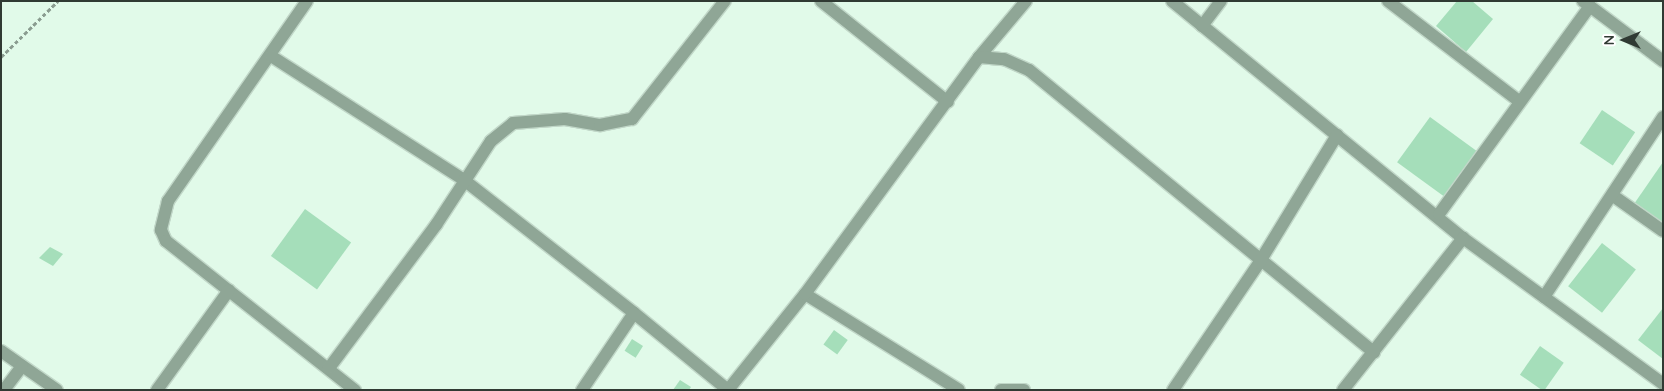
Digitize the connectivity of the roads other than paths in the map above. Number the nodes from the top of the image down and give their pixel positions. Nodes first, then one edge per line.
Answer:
1 (307, 1) edge
2 (724, 1) edge
3 (821, 1) edge
4 (1026, 1) edge
5 (1172, 1) edge
6 (1221, 1) edge
7 (1388, 1) edge
8 (1587, 4) edge
9 (1202, 26) junction
10 (271, 56) junction
11 (979, 58) junction
12 (1663, 61) edge
13 (948, 102) junction
14 (1520, 102) junction
15 (1663, 118) edge
16 (1337, 135) junction
17 (464, 180) junction
18 (1612, 195) junction
19 (1439, 214) junction
20 (1663, 230) edge
21 (1463, 238) junction
22 (1260, 263) junction
23 (228, 290) junction
24 (805, 294) junction
25 (1544, 297) junction
26 (634, 313) junction
27 (1, 351) edge
28 (1374, 352) junction
29 (22, 366) junction
30 (329, 368) junction
31 (1663, 384) edge
32 (4, 390) edge
33 (57, 390) edge
34 (157, 390) edge
35 (356, 390) edge
36 (582, 390) edge
37 (728, 390) edge
38 (959, 390) edge
39 (1001, 390) edge
40 (1024, 390) edge
41 (1173, 390) edge
42 (1343, 390) edge

1 - 10 street
2 - 17 street
3 - 13 street
4 - 11 street
5 - 9 street
6 - 9 street
7 - 14 street
8 - 12 street
8 - 14 street
9 - 16 street
10 - 17 street
10 - 23 street
11 - 13 street
11 - 22 street
13 - 24 street
14 - 19 street
15 - 18 street
16 - 19 street
16 - 22 street
17 - 26 street
17 - 30 street
18 - 20 street
18 - 25 street
19 - 21 street
21 - 25 street
21 - 28 street
22 - 28 street
22 - 41 street
23 - 30 street
23 - 34 street
24 - 37 street
24 - 38 street
25 - 31 street
26 - 36 street
26 - 37 street
27 - 29 street
28 - 42 street
29 - 32 street
29 - 33 street
30 - 35 street
39 - 40 street

